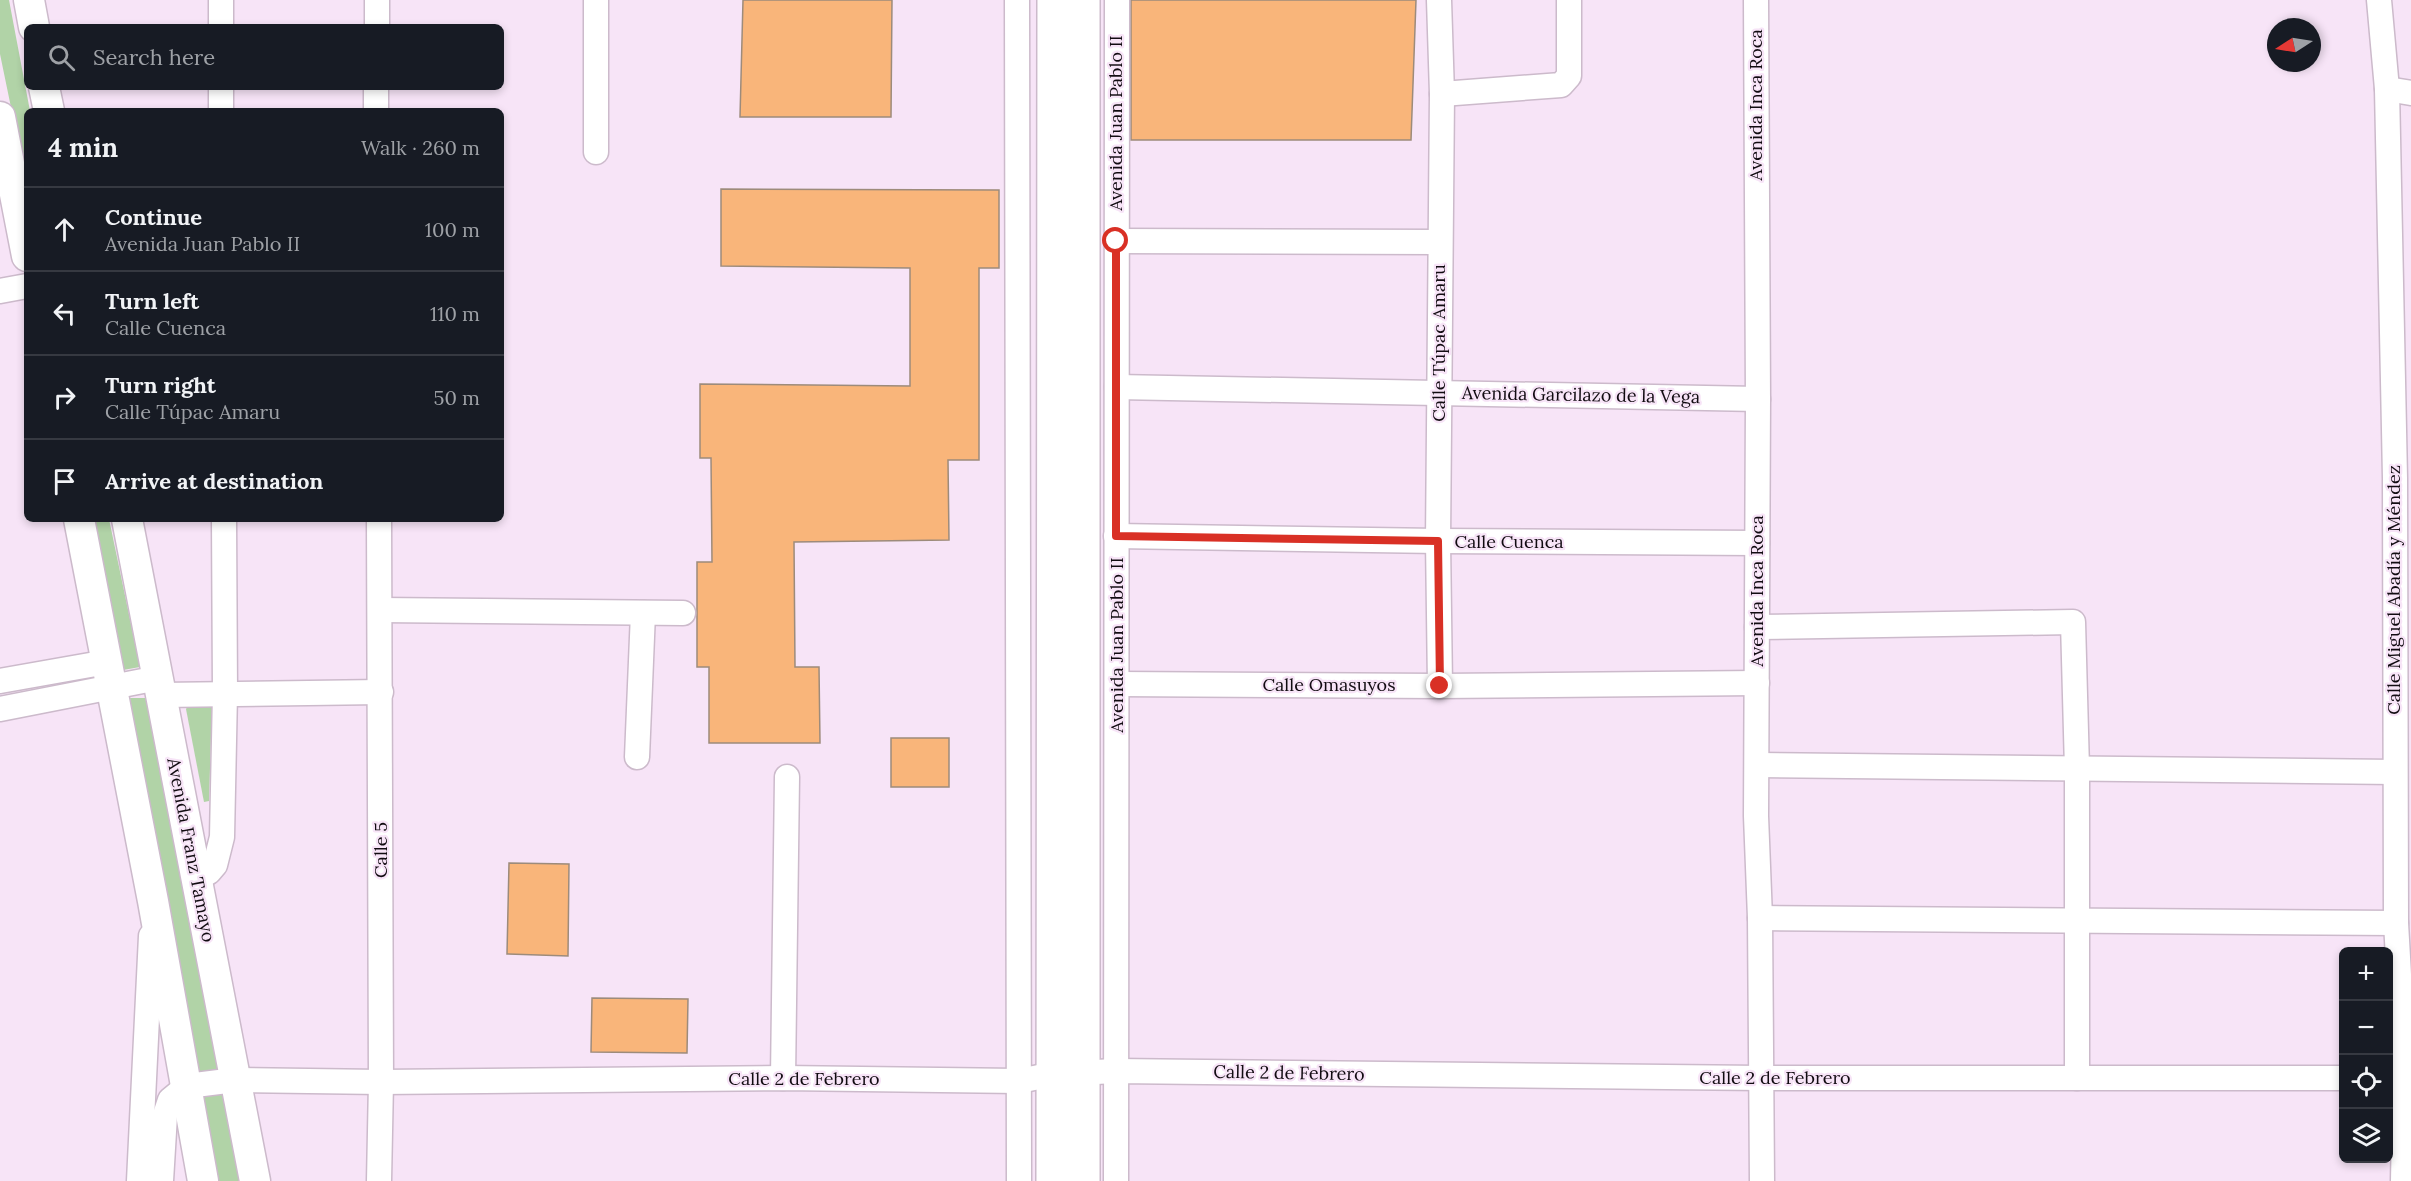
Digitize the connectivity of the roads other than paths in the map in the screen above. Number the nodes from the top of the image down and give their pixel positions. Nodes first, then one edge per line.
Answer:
1 (29, 0) edge
2 (221, 0) edge
3 (377, 0) edge
4 (596, 0) edge
5 (1017, 0) edge
6 (1054, 0) edge
7 (1083, 0) edge
8 (1116, 0) edge
9 (1439, 0) edge
10 (1569, 0) edge
11 (1756, 0) edge
12 (2379, 0) edge
13 (33, 24) edge
14 (221, 24) edge
15 (377, 24) edge
16 (2387, 89) junction
17 (45, 90) edge
18 (221, 90) edge
19 (376, 90) edge
20 (2411, 93) edge
21 (1442, 94) junction
22 (48, 108) edge
23 (221, 108) edge
24 (376, 108) edge
25 (0, 117) edge
26 (596, 152) dead end
27 (24, 241) edge
28 (1116, 241) junction
29 (1439, 242) junction
30 (24, 287) edge
31 (0, 291) edge
32 (1117, 387) junction
33 (1440, 392) junction
34 (1758, 399) junction
35 (2403, 474) edge
36 (80, 522) edge
37 (128, 522) edge
38 (224, 522) edge
39 (379, 522) edge
40 (1116, 536) junction
41 (1438, 541) junction
42 (1757, 543) junction
43 (380, 610) junction
44 (643, 613) junction
45 (683, 614) dead end
46 (1757, 627) junction
47 (109, 674) junction
48 (0, 681) edge
49 (1757, 683) junction
50 (1118, 684) junction
51 (160, 686) junction
52 (1440, 686) junction
53 (381, 692) junction
54 (225, 693) junction
55 (2403, 699) edge
56 (0, 709) edge
57 (637, 757) dead end
58 (1757, 765) junction
59 (2077, 769) junction
60 (2394, 772) junction
61 (787, 777) dead end
62 (197, 879) junction
63 (153, 901) junction
64 (1760, 918) junction
65 (2075, 922) junction
66 (2396, 923) junction
67 (1116, 1071) junction
68 (1069, 1073) junction
69 (783, 1078) junction
70 (1761, 1078) junction
71 (2077, 1078) junction
72 (2339, 1078) edge
73 (2404, 1079) edge
74 (235, 1080) junction
75 (381, 1082) junction
76 (1019, 1082) junction
77 (187, 1086) junction
78 (139, 1181) edge
79 (161, 1181) edge
80 (203, 1181) edge
81 (255, 1181) edge
82 (379, 1181) edge
83 (1019, 1181) edge
84 (1053, 1181) edge
85 (1083, 1181) edge
86 (1116, 1181) edge
87 (1762, 1181) edge
88 (2403, 1181) edge

1 - 13 main road
2 - 14 street
3 - 15 street
4 - 26 street
5 - 76 street
6 - 68 highway, Avenida Juan Pablo II
7 - 68 highway, Avenida Juan Pablo II
8 - 28 street, Avenida Juan Pablo II
9 - 21 street, Calle Túpac Amaru
10 - 21 street
11 - 34 street, Avenida Inca Roca
12 - 16 street, Calle Miguel Abadía y Méndez
16 - 20 street
16 - 35 street, Calle Miguel Abadía y Méndez
17 - 22 main road
18 - 23 street
19 - 24 street
21 - 29 street, Calle Túpac Amaru
25 - 27 main road
28 - 29 street
28 - 32 street, Avenida Juan Pablo II
29 - 33 street, Calle Túpac Amaru
30 - 31 street
32 - 33 street, Avenida Garcilazo de la Vega
32 - 40 street, Avenida Juan Pablo II
33 - 34 street, Avenida Garcilazo de la Vega
33 - 41 street, Calle Túpac Amaru
34 - 42 street, Avenida Inca Roca
35 - 55 street, Calle Miguel Abadía y Méndez
36 - 47 main road
37 - 51 main road, Avenida Franz Tamayo
38 - 54 street
39 - 43 street, Calle 5
40 - 41 street, Calle Cuenca
40 - 50 street, Avenida Juan Pablo II
41 - 42 street, Calle Cuenca
41 - 52 street, Calle Túpac Amaru
42 - 46 street, Avenida Inca Roca
43 - 44 street
43 - 53 street, Calle 5
44 - 45 street
44 - 57 street
46 - 49 street, Avenida Inca Roca
46 - 59 street
47 - 48 street
47 - 51 street
47 - 56 street
47 - 63 main road
49 - 52 street, Calle Omasuyos
49 - 58 street, Avenida Inca Roca
50 - 52 street, Calle Omasuyos
50 - 67 street, Avenida Juan Pablo II
51 - 54 street
51 - 62 main road, Avenida Franz Tamayo
53 - 54 street
53 - 75 street, Calle 5
54 - 62 street
55 - 60 street, Calle Miguel Abadía y Méndez
58 - 59 street
58 - 64 street, Avenida Inca Roca
59 - 60 street
59 - 65 street
60 - 66 street, Calle Miguel Abadía y Méndez
61 - 69 street
62 - 74 main road, Avenida Franz Tamayo
63 - 77 main road
63 - 78 street
64 - 65 street
64 - 70 street, Avenida Inca Roca
65 - 66 street
65 - 71 street
66 - 73 street, Calle Miguel Abadía y Méndez
67 - 68 street, Calle 2 de Febrero
67 - 70 street, Calle 2 de Febrero
67 - 86 street, Avenida Juan Pablo II
68 - 76 street, Calle 2 de Febrero
68 - 84 highway, Avenida Juan Pablo II
68 - 85 highway, Avenida Juan Pablo II
69 - 75 street, Calle 2 de Febrero
69 - 76 street, Calle 2 de Febrero
70 - 71 street, Calle 2 de Febrero
70 - 87 street, Avenida Inca Roca
71 - 72 street, Calle 2 de Febrero
73 - 88 street, Calle Miguel Abadía y Méndez
74 - 75 street, Calle 2 de Febrero
74 - 77 street, Calle 2 de Febrero
74 - 81 main road, Avenida Franz Tamayo
75 - 82 street, Calle 5
76 - 83 street
77 - 79 street
77 - 80 main road

